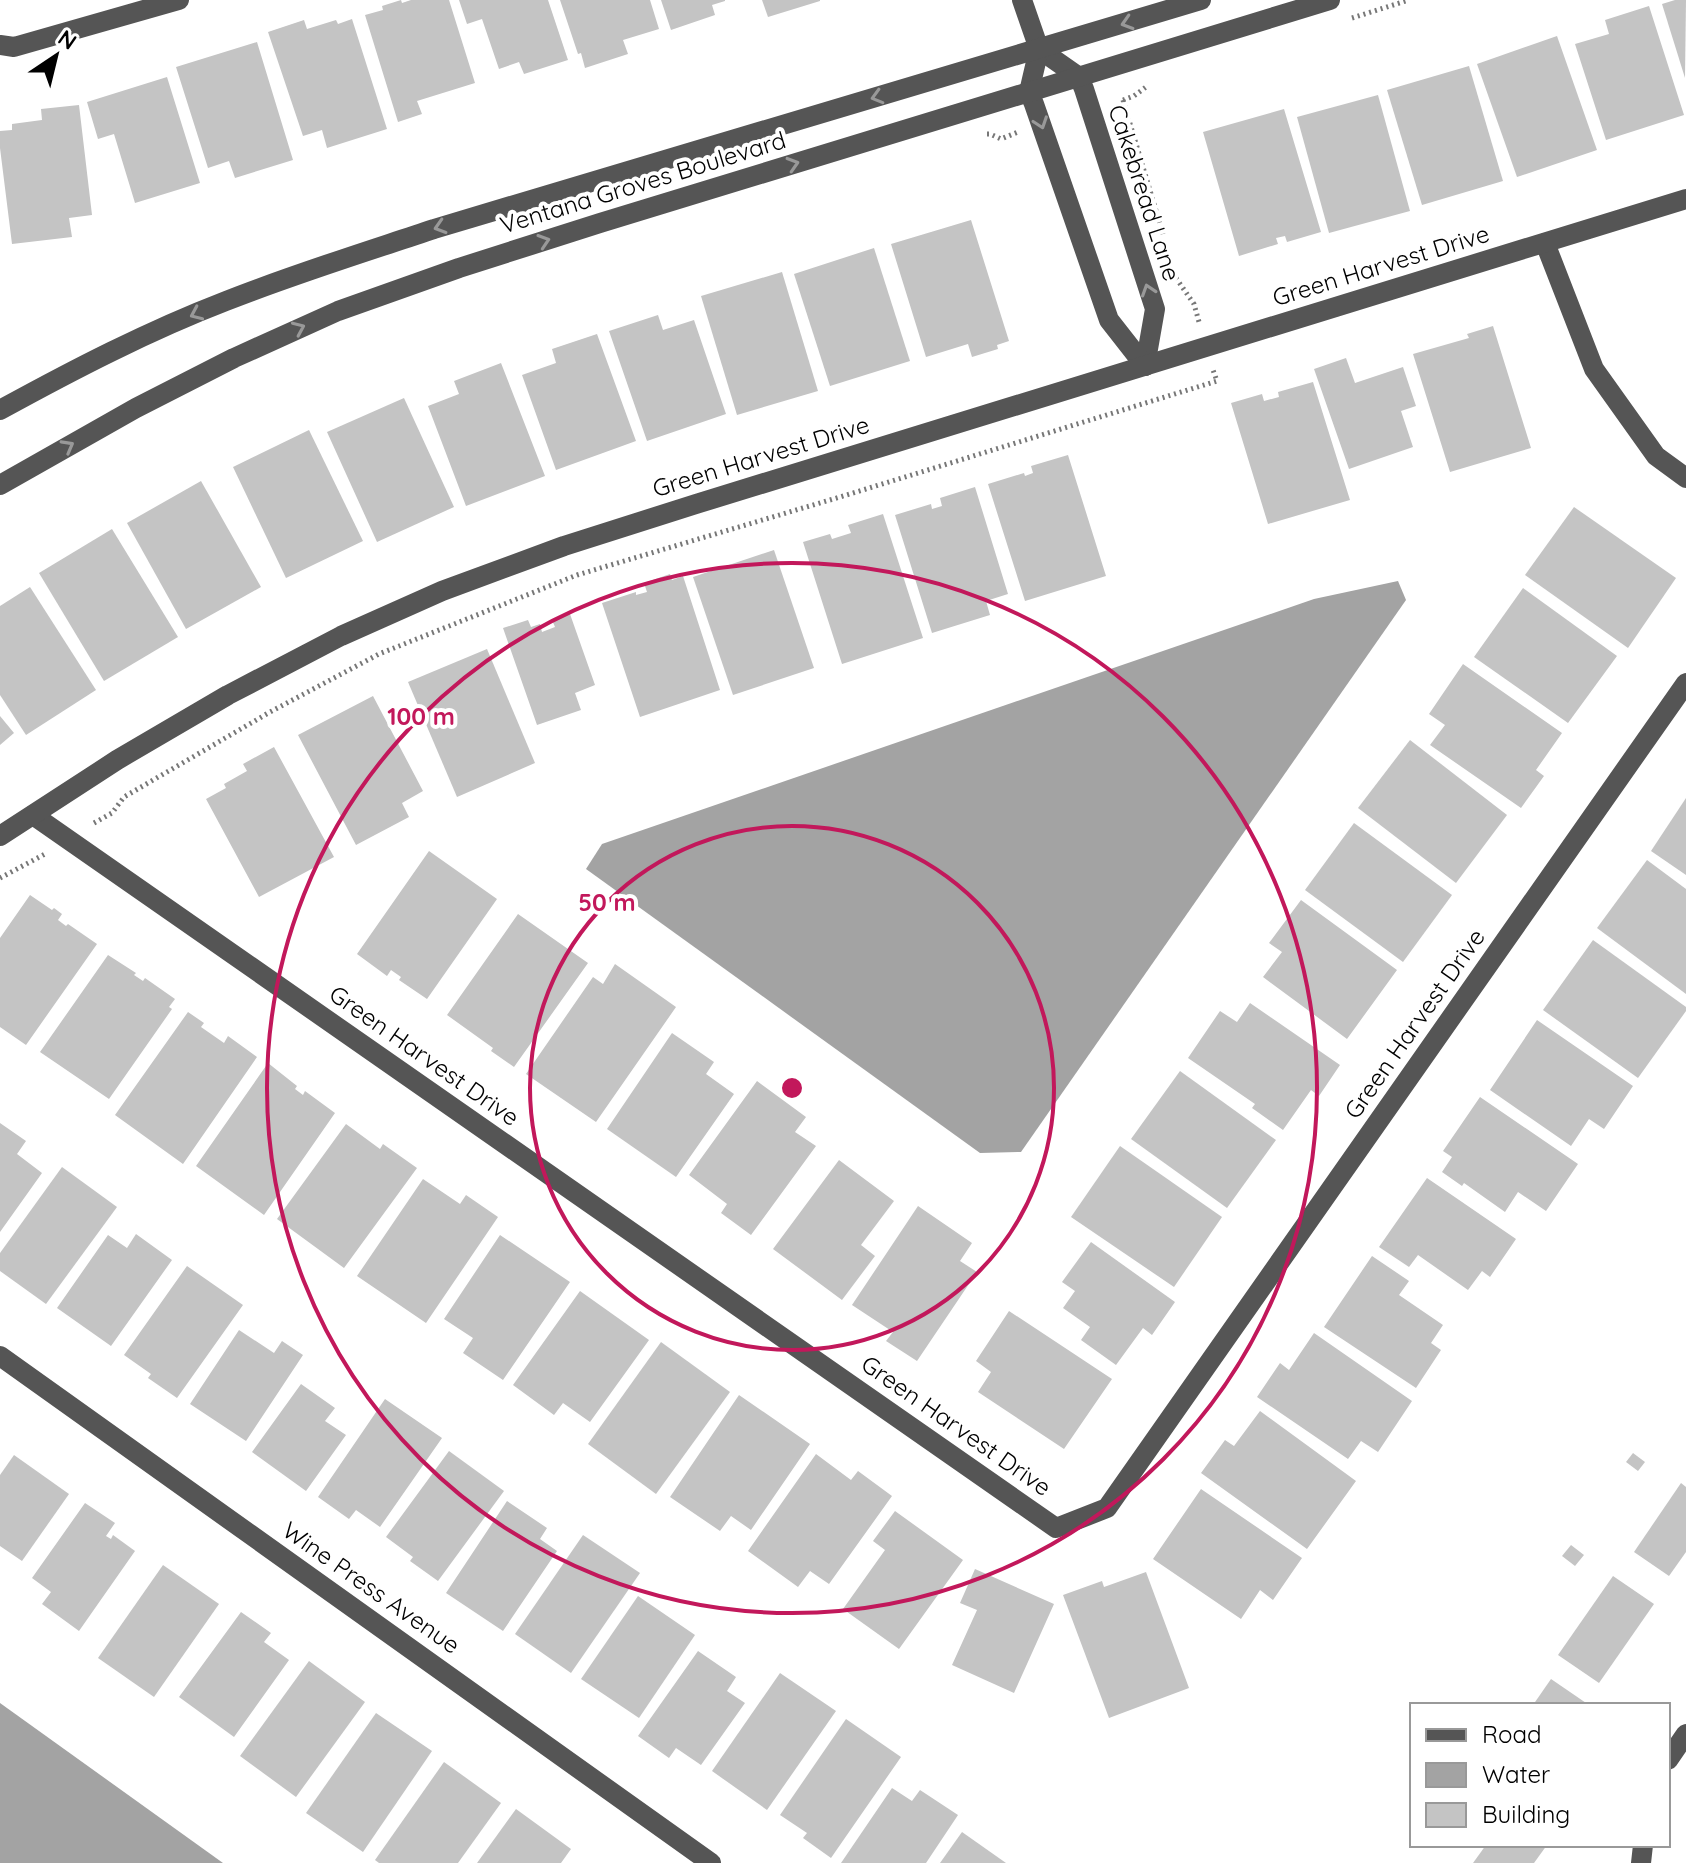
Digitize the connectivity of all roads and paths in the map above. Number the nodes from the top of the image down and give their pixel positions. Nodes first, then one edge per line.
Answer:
1 (179, 0) edge
2 (1022, 0) edge
3 (1201, 0) edge
4 (1330, 0) edge
5 (1409, 0) edge
6 (1349, 19) dead end
7 (0, 45) edge
8 (1039, 49) junction
9 (1079, 77) junction
10 (1154, 81) dead end
11 (1029, 92) junction
12 (1089, 109) junction
13 (1041, 124) junction
14 (982, 135) dead end
15 (1686, 199) edge
16 (1545, 243) junction
17 (1145, 366) junction
18 (0, 410) edge
19 (1686, 478) edge
20 (0, 485) edge
21 (1686, 683) edge
22 (33, 815) junction
23 (0, 836) edge
24 (0, 1356) edge
25 (1686, 1734) edge
26 (1670, 1757) edge
27 (711, 1863) edge

1 - 7 street
2 - 8 street
3 -> 8 street, Ventana Groves Boulevard
4 - 9 street, Ventana Groves Boulevard
5 - 6 path
8 - 9 street
8 - 11 street
8 -> 18 street, Ventana Groves Boulevard
9 - 11 street, Ventana Groves Boulevard
9 - 12 street, Cakebread Lane
10 - 12 path
11 -> 13 street
20 -> 11 street, Ventana Groves Boulevard
17 -> 12 street, Cakebread Lane
13 - 14 path
13 - 17 street
15 - 16 street, Green Harvest Drive
16 - 17 street, Green Harvest Drive
16 - 19 street
17 - 22 street, Green Harvest Drive
21 - 22 street, Green Harvest Drive
22 - 23 street, Green Harvest Drive
24 - 27 street, Wine Press Avenue
25 - 26 street

